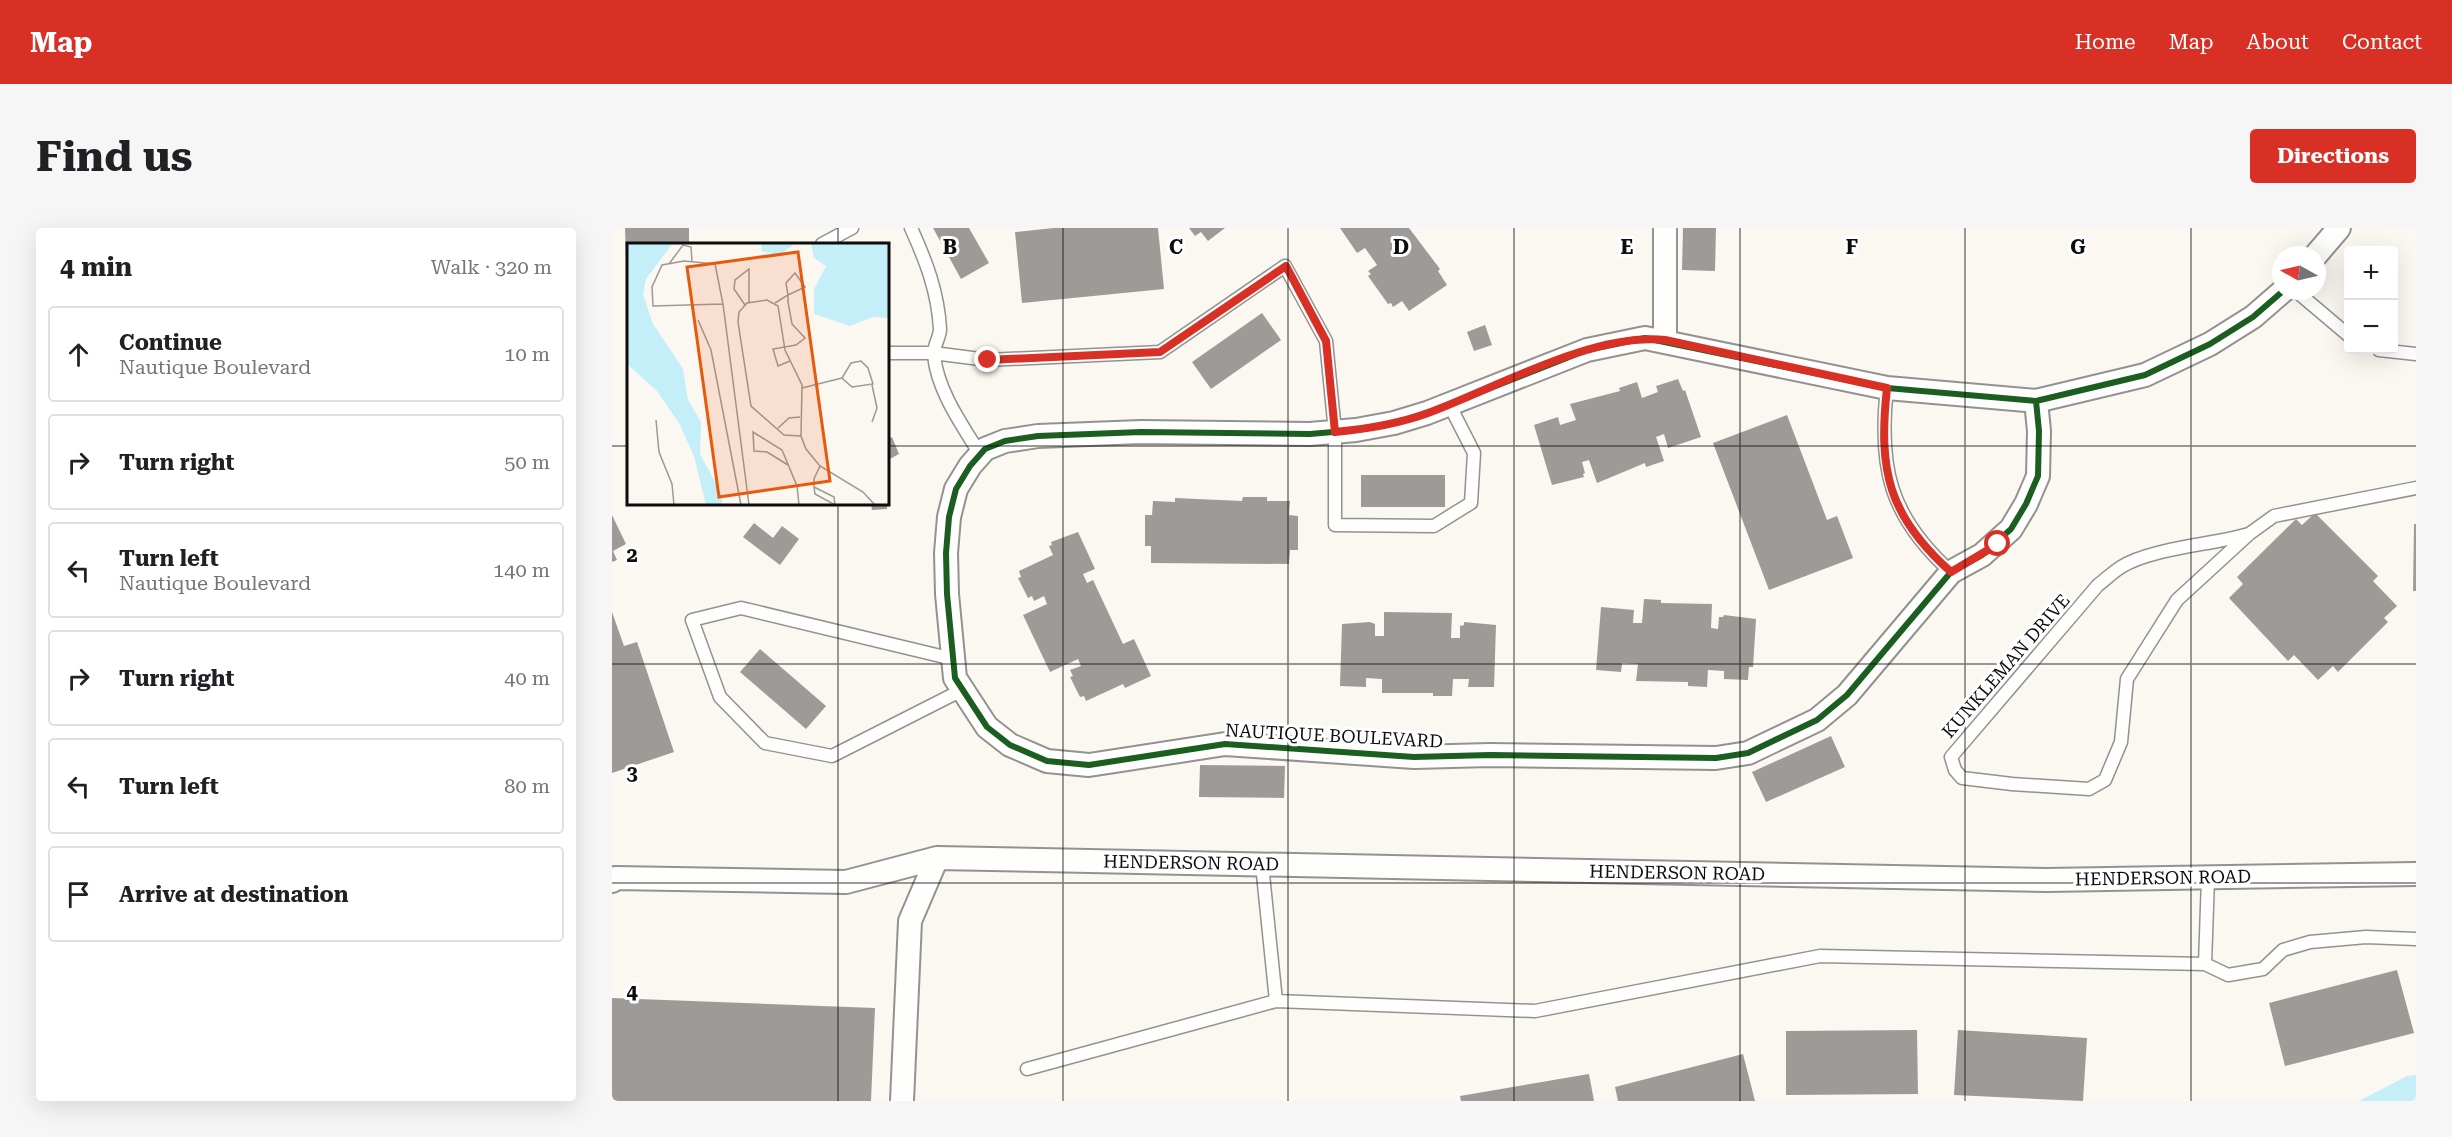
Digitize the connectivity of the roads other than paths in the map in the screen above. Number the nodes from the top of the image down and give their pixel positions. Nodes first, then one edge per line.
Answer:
1 (852, 228) edge
2 (911, 228) edge
3 (1665, 228) edge
4 (2339, 228) edge
5 (824, 243) edge
6 (2324, 246) edge
7 (2273, 300) edge
8 (2306, 300) edge
9 (2344, 331) edge
10 (1665, 340) junction
11 (933, 352) junction
12 (2398, 352) edge
13 (890, 353) edge
14 (2416, 354) edge
15 (1887, 388) junction
16 (2036, 401) junction
17 (1449, 404) junction
18 (1335, 432) junction
19 (980, 454) junction
20 (2416, 488) edge
21 (2249, 534) junction
22 (1951, 572) junction
23 (953, 659) junction
24 (962, 690) junction
25 (937, 858) junction
26 (1262, 865) junction
27 (2416, 874) edge
28 (2208, 878) junction
29 (612, 881) edge
30 (2416, 939) edge
31 (2205, 964) junction
32 (1276, 1001) junction
33 (1027, 1069) dead end
34 (902, 1101) edge

1 - 5 lane
2 - 11 lane
3 - 10 street
4 - 6 street
7 - 16 street, NAUTIQUE BOULEVARD
8 - 9 lane
10 - 15 street, NAUTIQUE BOULEVARD
10 - 17 street, NAUTIQUE BOULEVARD
11 - 13 lane
11 - 18 lane
11 - 19 lane
12 - 14 lane
15 - 16 street, NAUTIQUE BOULEVARD
15 - 22 lane
16 - 22 street, NAUTIQUE BOULEVARD
17 - 18 street, NAUTIQUE BOULEVARD
17 - 18 lane
18 - 19 street, NAUTIQUE BOULEVARD
19 - 23 street, NAUTIQUE BOULEVARD
20 - 21 lane, KUNKLEMAN DRIVE
21 - 21 lane, KUNKLEMAN DRIVE
22 - 24 street, NAUTIQUE BOULEVARD
23 - 24 street, NAUTIQUE BOULEVARD
23 - 24 lane
25 - 26 street, HENDERSON ROAD
25 - 29 street, HENDERSON ROAD
25 - 34 street
26 - 28 street, HENDERSON ROAD
26 - 32 lane
27 - 28 street, HENDERSON ROAD
28 - 31 lane
30 - 31 lane
31 - 32 lane
32 - 33 lane

